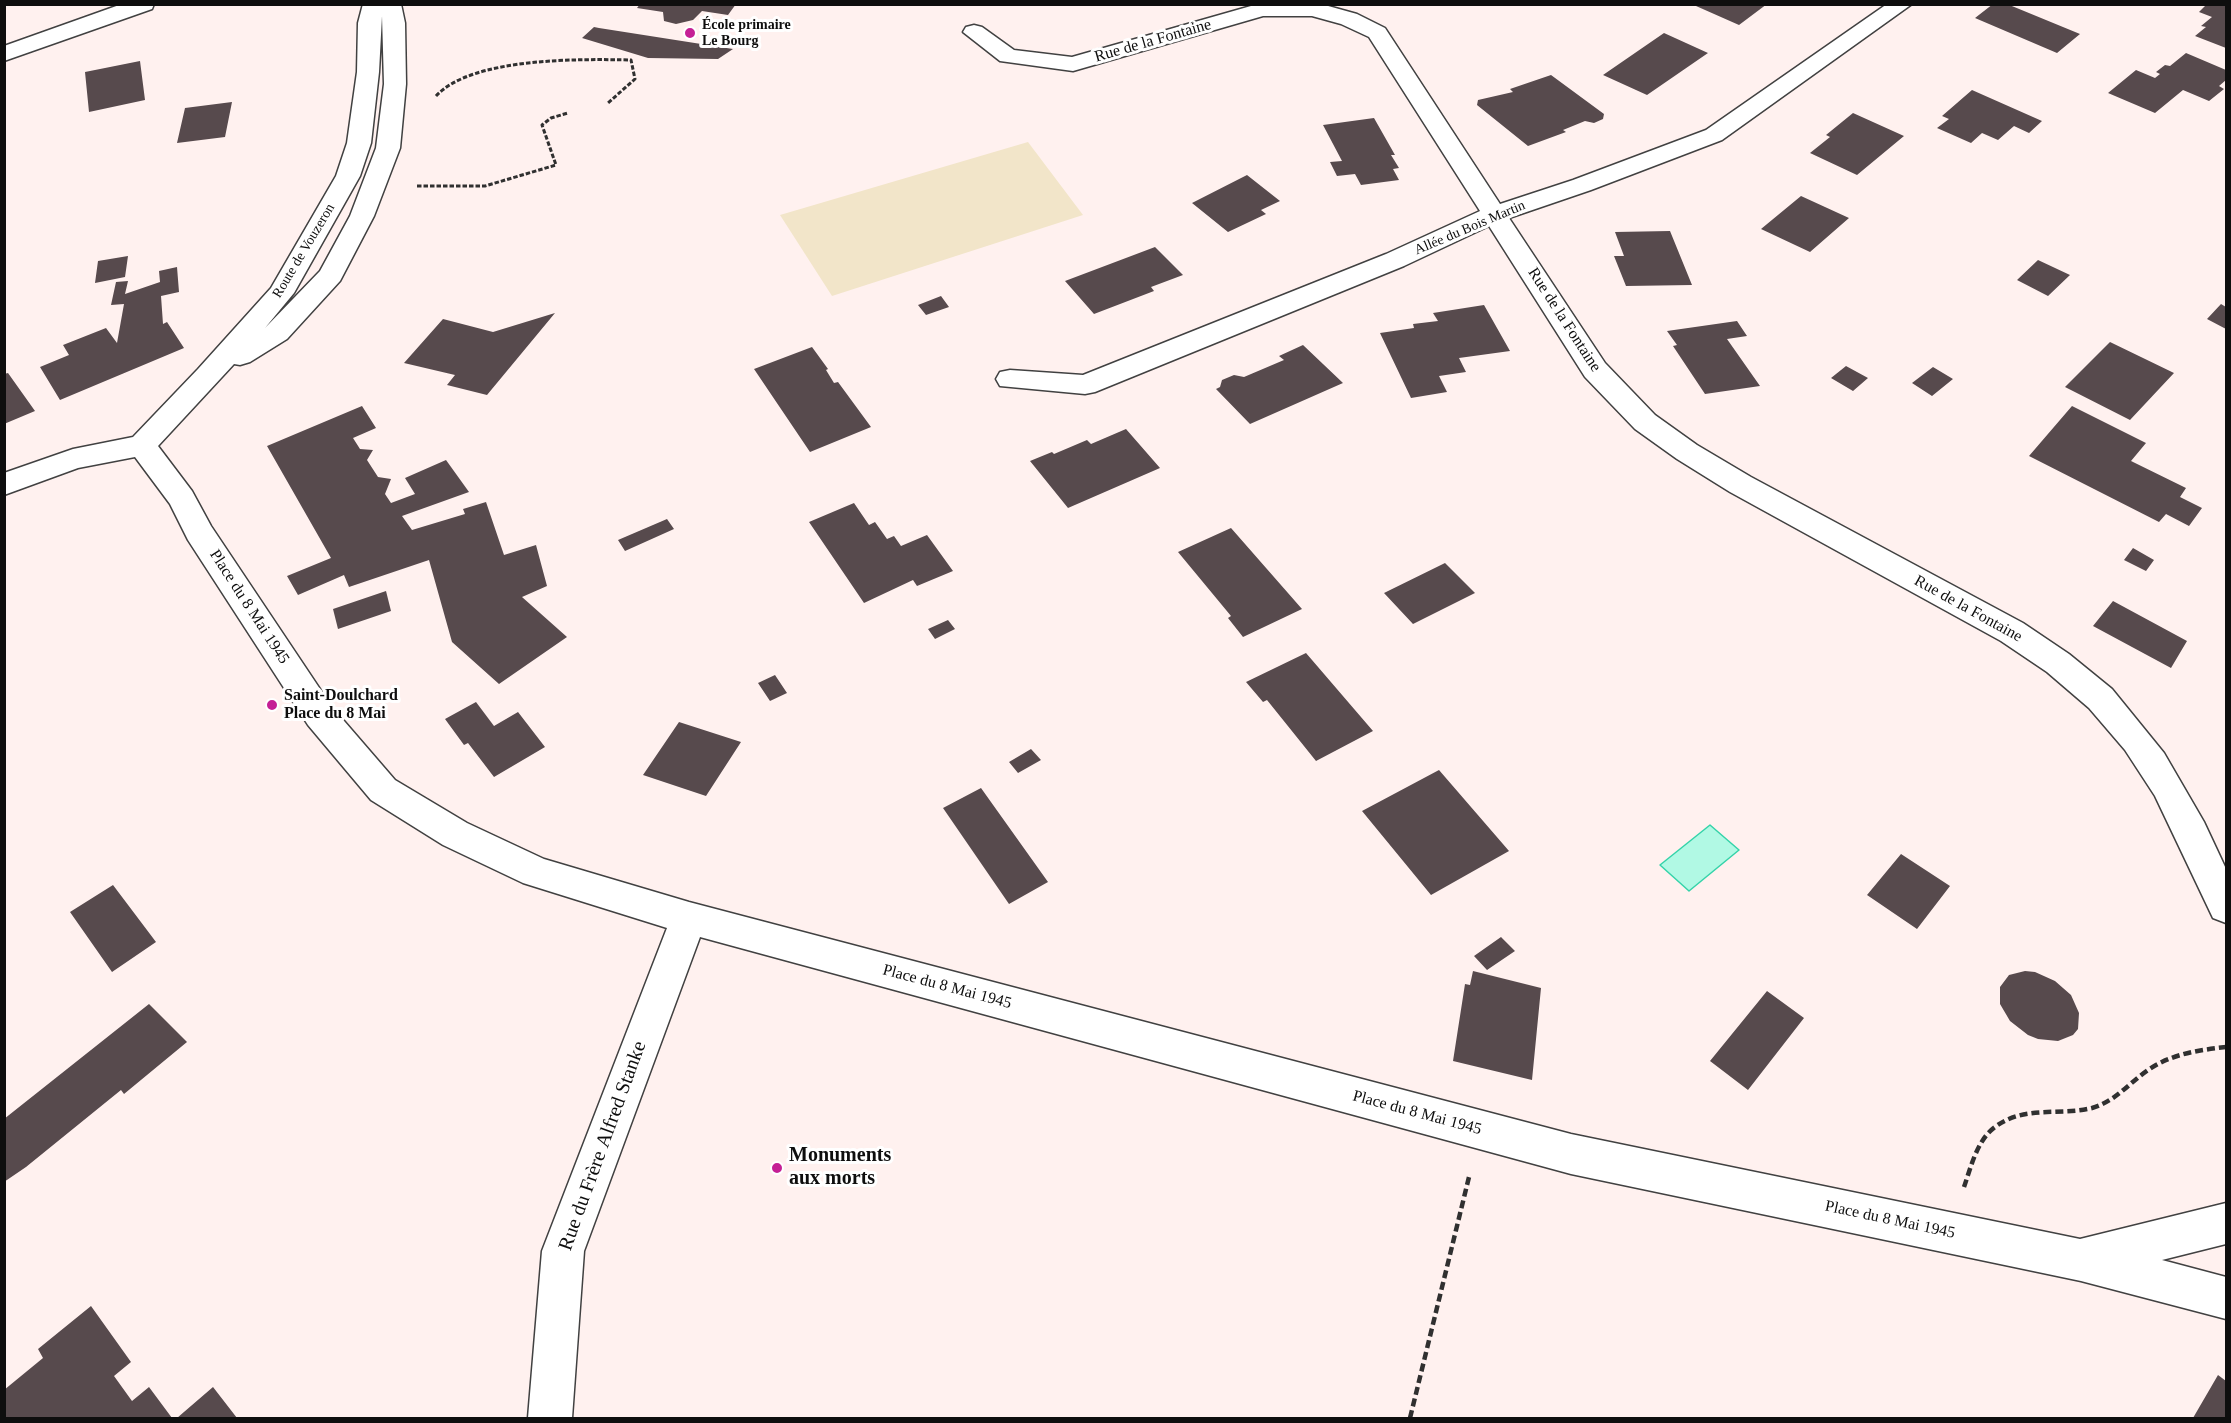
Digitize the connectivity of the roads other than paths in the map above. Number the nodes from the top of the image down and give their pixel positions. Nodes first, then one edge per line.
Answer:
1 (144, 4) edge
2 (374, 4) edge
3 (390, 4) edge
4 (1902, 4) edge
5 (974, 32) dead end
6 (4, 54) edge
7 (380, 173) junction
8 (348, 176) junction
9 (1495, 214) junction
10 (207, 376) junction
11 (1010, 379) dead end
12 (142, 445) junction
13 (4, 485) edge
14 (2226, 907) edge
15 (689, 918) junction
16 (2226, 1224) edge
17 (2081, 1260) junction
18 (2226, 1298) edge
19 (550, 1419) edge

1 - 6 street
2 - 8 street, Route de Vouzeron
3 - 7 street, Route de Vouzeron
4 - 9 street, Allée du Bois Martin
5 - 9 street, Rue de la Fontaine
7 - 8 street
7 - 10 street, Route de Vouzeron
8 - 10 street, Route de Vouzeron
9 - 11 street, Allée du Bois Martin
9 - 14 street, Rue de la Fontaine
10 - 12 street, Route de Vouzeron
12 - 13 street
12 - 15 street, Place du 8 Mai 1945
15 - 17 street, Place du 8 Mai 1945
15 - 19 street, Rue du Frère Alfred Stanke
16 - 17 street, Place du 8 Mai 1945
17 - 18 street, Place du 8 Mai 1945

